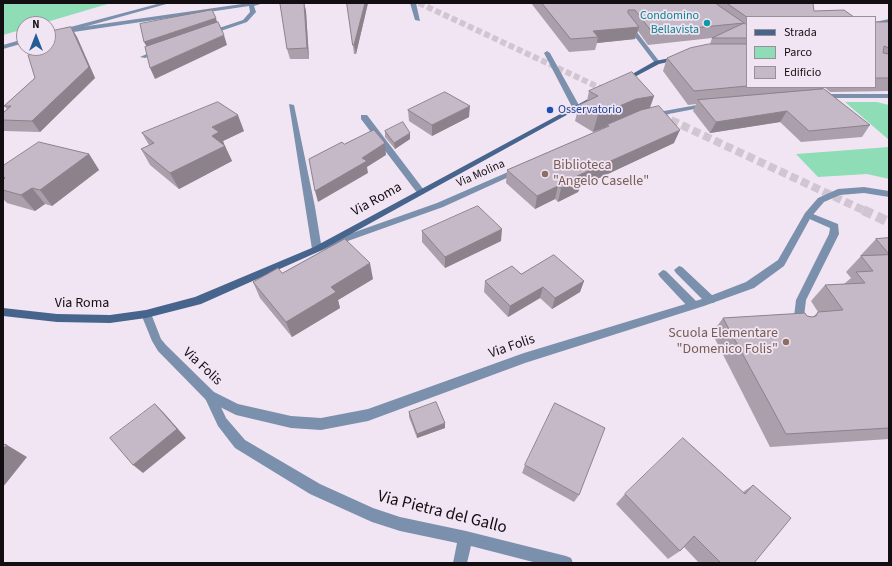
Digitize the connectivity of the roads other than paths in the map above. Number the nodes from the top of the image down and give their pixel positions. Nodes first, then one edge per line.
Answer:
1 (167, 3) edge
2 (261, 3) edge
3 (413, 3) edge
4 (251, 4) junction
5 (418, 20) dead end
6 (889, 21) edge
7 (628, 24) edge
8 (876, 24) edge
9 (56, 32) edge
10 (56, 33) edge
11 (205, 34) edge
12 (16, 43) edge
13 (3, 47) edge
14 (165, 48) edge
15 (547, 53) dead end
16 (691, 56) edge
17 (143, 57) dead end
18 (657, 62) junction
19 (616, 85) edge
20 (818, 88) edge
21 (596, 96) edge
22 (829, 96) junction
23 (889, 96) edge
24 (814, 97) edge
25 (720, 104) edge
26 (291, 105) dead end
27 (576, 107) junction
28 (364, 116) dead end
29 (641, 118) edge
30 (524, 169) edge
31 (421, 192) junction
32 (889, 194) edge
33 (808, 215) junction
34 (318, 249) junction
35 (678, 270) dead end
36 (663, 274) dead end
37 (710, 300) junction
38 (693, 305) junction
39 (3, 312) edge
40 (146, 314) junction
41 (798, 327) edge
42 (210, 396) junction
43 (466, 538) junction
44 (460, 563) edge
45 (566, 563) edge

1 - 9 street
2 - 4 street
3 - 5 street
4 - 10 street
4 - 11 street
6 - 8 street
7 - 18 street
12 - 13 street
14 - 17 street
15 - 27 street
16 - 18 main road
18 - 19 main road
20 - 22 street
21 - 27 main road, Via Roma
22 - 23 street
22 - 24 street
25 - 29 street
26 - 34 street
27 - 31 main road, Via Roma
28 - 31 street
30 - 34 street, Via Molina
31 - 34 main road, Via Roma
32 - 33 street, Via Folis
33 - 37 street, Via Folis
33 - 41 street
34 - 40 main road, Via Roma
35 - 37 street
36 - 38 street
37 - 38 street, Via Folis
38 - 42 street, Via Folis
39 - 40 main road, Via Roma
40 - 42 street, Via Folis
42 - 43 street, Via Pietra del Gallo
43 - 44 street
43 - 45 street, Via Pietra del Gallo

